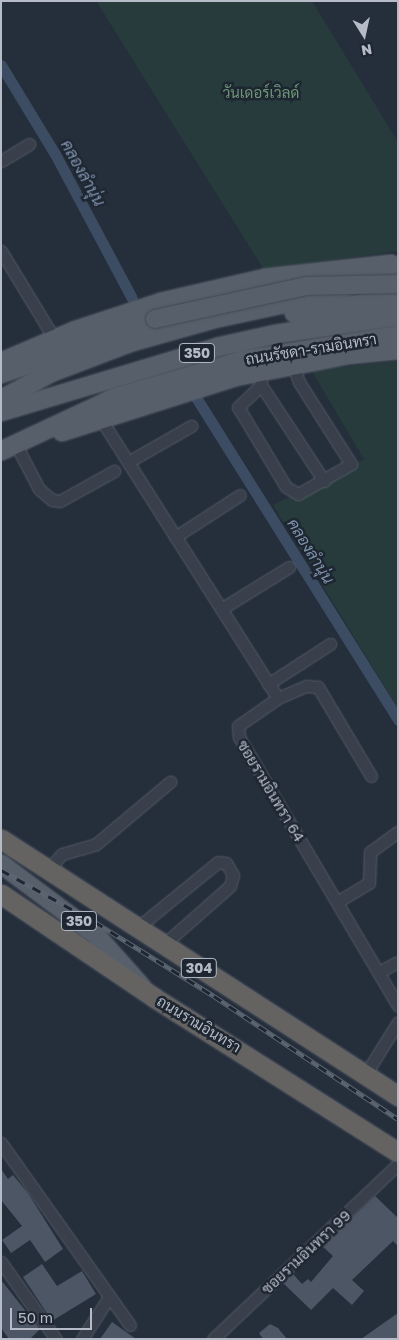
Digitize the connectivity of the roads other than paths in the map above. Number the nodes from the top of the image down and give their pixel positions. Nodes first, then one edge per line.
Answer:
1 (29, 144) dead end
2 (1, 160) edge
3 (1, 251) edge
4 (398, 263) edge
5 (398, 268) edge
6 (398, 284) edge
7 (398, 299) edge
8 (398, 316) edge
9 (398, 335) edge
10 (54, 338) junction
11 (398, 350) edge
12 (1, 362) edge
13 (293, 365) junction
14 (1, 374) edge
15 (260, 379) junction
16 (3, 403) edge
17 (102, 421) junction
18 (191, 426) dead end
19 (34, 437) junction
20 (9, 448) edge
21 (128, 462) junction
22 (114, 471) dead end
23 (324, 481) junction
24 (240, 495) dead end
25 (175, 537) junction
26 (289, 567) dead end
27 (221, 610) junction
28 (330, 644) dead end
29 (268, 684) junction
30 (278, 698) junction
31 (370, 776) dead end
32 (170, 782) dead end
33 (398, 832) edge
34 (1, 839) edge
35 (1, 864) edge
36 (48, 870) junction
37 (1, 894) edge
38 (337, 902) junction
39 (137, 928) junction
40 (164, 945) junction
41 (398, 962) edge
42 (379, 972) junction
43 (145, 992) junction
44 (398, 1006) edge
45 (398, 1022) edge
46 (365, 1074) junction
47 (398, 1096) edge
48 (1, 1143) edge
49 (398, 1152) edge
50 (398, 1164) edge
51 (1, 1262) edge
52 (109, 1296) junction
53 (130, 1325) dead end
54 (56, 1339) edge
55 (82, 1339) edge
56 (213, 1339) edge

1 - 2 street
3 - 10 street
4 - 10 main road
5 - 16 main road
6 - 14 main road, bridge
7 - 16 main road, 350
8 - 16 main road, ถนนรัชดา-รามอินทรา / 350
9 - 19 main road, ถนนรัชดา-รามอินทรา / 350
10 - 12 main road
11 - 13 main road
13 - 15 main road
13 - 23 street
15 - 17 main road
15 - 23 street
15 - 23 street
17 - 19 main road
17 - 21 street
18 - 21 street
19 - 20 main road, ถนนรัชดา-รามอินทรา / 350
20 - 22 street
21 - 25 street
24 - 25 street
25 - 27 street
26 - 27 street
27 - 29 street
28 - 29 street
29 - 30 street
30 - 31 street, ซอยรามอินทรา 64
30 - 38 street, ซอยรามอินทรา 64
32 - 36 street
33 - 38 street
34 - 36 highway, 304
35 - 43 main road, 350
36 - 39 highway, 304
37 - 43 highway, ถนนรามอินทรา
38 - 42 street, ซอยรามอินทรา 64
39 - 40 highway, 304
39 - 40 street
40 - 46 highway, 304
41 - 42 street
42 - 44 street, ซอยรามอินทรา 64
43 - 49 highway, ถนนรามอินทรา
45 - 46 street
46 - 47 highway, 304
48 - 52 street
50 - 56 street, ซอยรามอินทรา 99
51 - 54 street
52 - 53 street
52 - 55 street

